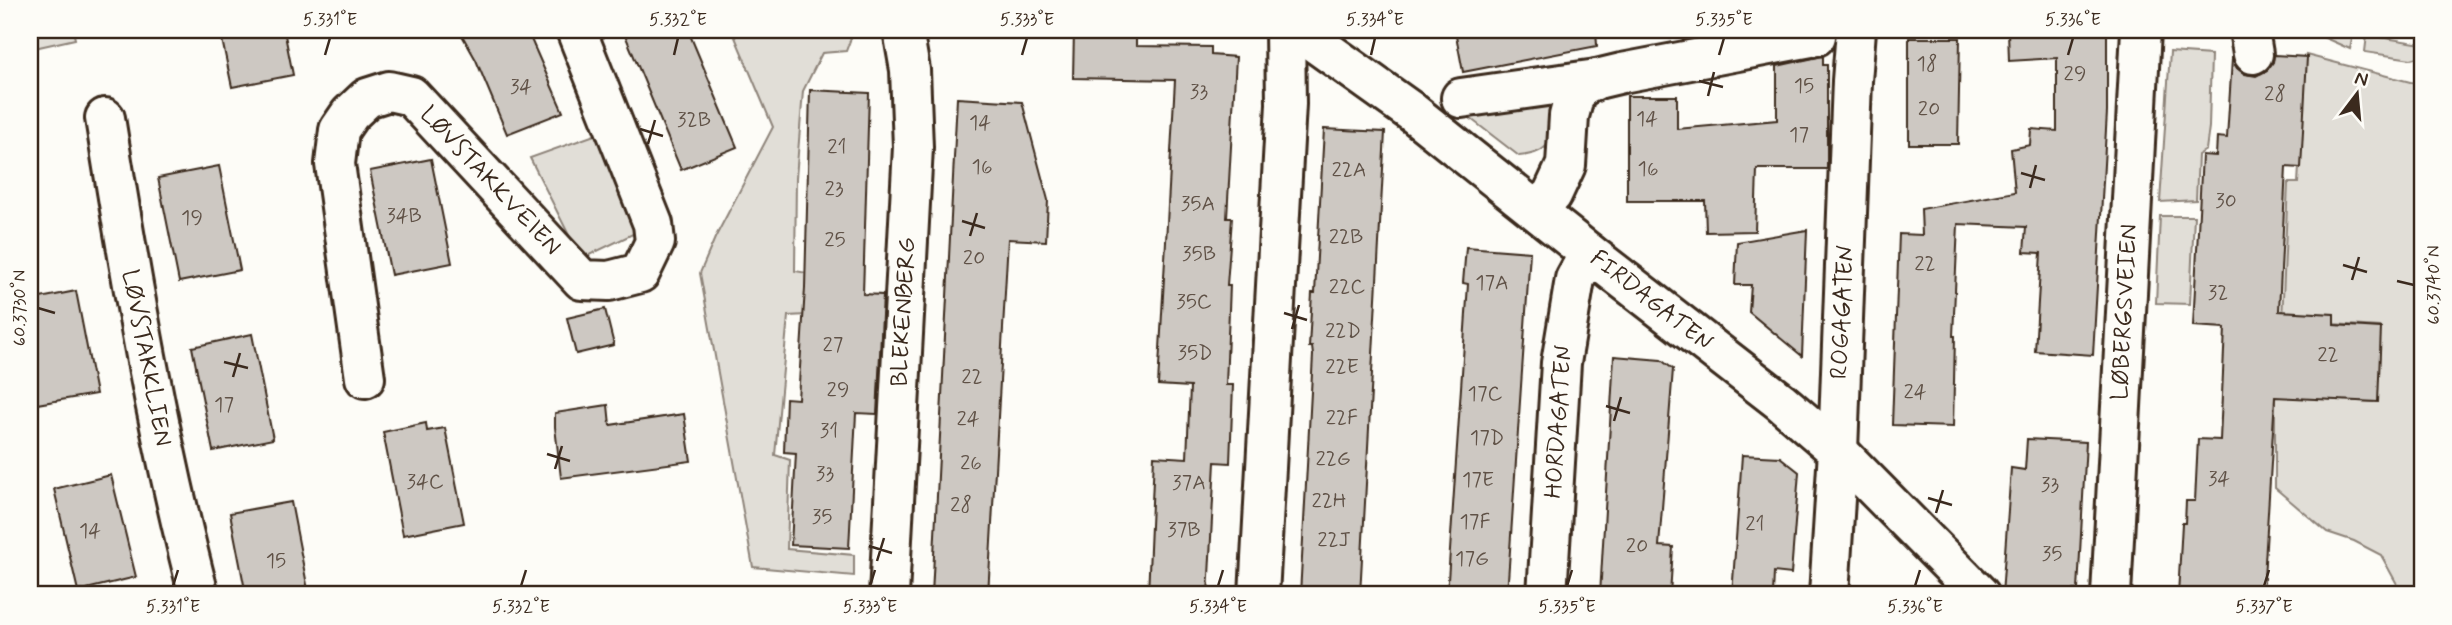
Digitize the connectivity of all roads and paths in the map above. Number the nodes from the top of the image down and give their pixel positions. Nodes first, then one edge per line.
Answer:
1 (576, 30) edge
2 (904, 30) edge
3 (1285, 30) edge
4 (1302, 30) edge
5 (1857, 30) edge
6 (2141, 30) edge
7 (1816, 36) dead end
8 (1597, 79) junction
9 (1461, 98) dead end
10 (106, 118) dead end
11 (1536, 209) junction
12 (1589, 253) junction
13 (365, 378) dead end
14 (1838, 450) junction
15 (199, 595) edge
16 (889, 595) edge
17 (1259, 595) edge
18 (1547, 595) edge
19 (1829, 595) edge
20 (1980, 595) edge
21 (2111, 595) edge

1 - 13 street, LØVSTAKKVEIEN
2 - 16 street, BLEKENBERG
3 - 17 street
4 - 11 street, FIRDAGATEN
5 - 14 street, ROGAGATEN
6 - 21 street, LØBERGSVEIEN
7 - 8 street
8 - 9 street
8 - 11 street
10 - 15 street, LØVSTAKKLIEN
11 - 12 street, FIRDAGATEN
12 - 14 street, FIRDAGATEN
12 - 18 street, HORDAGATEN
14 - 19 street, ROGAGATEN
14 - 20 street, FIRDAGATEN

